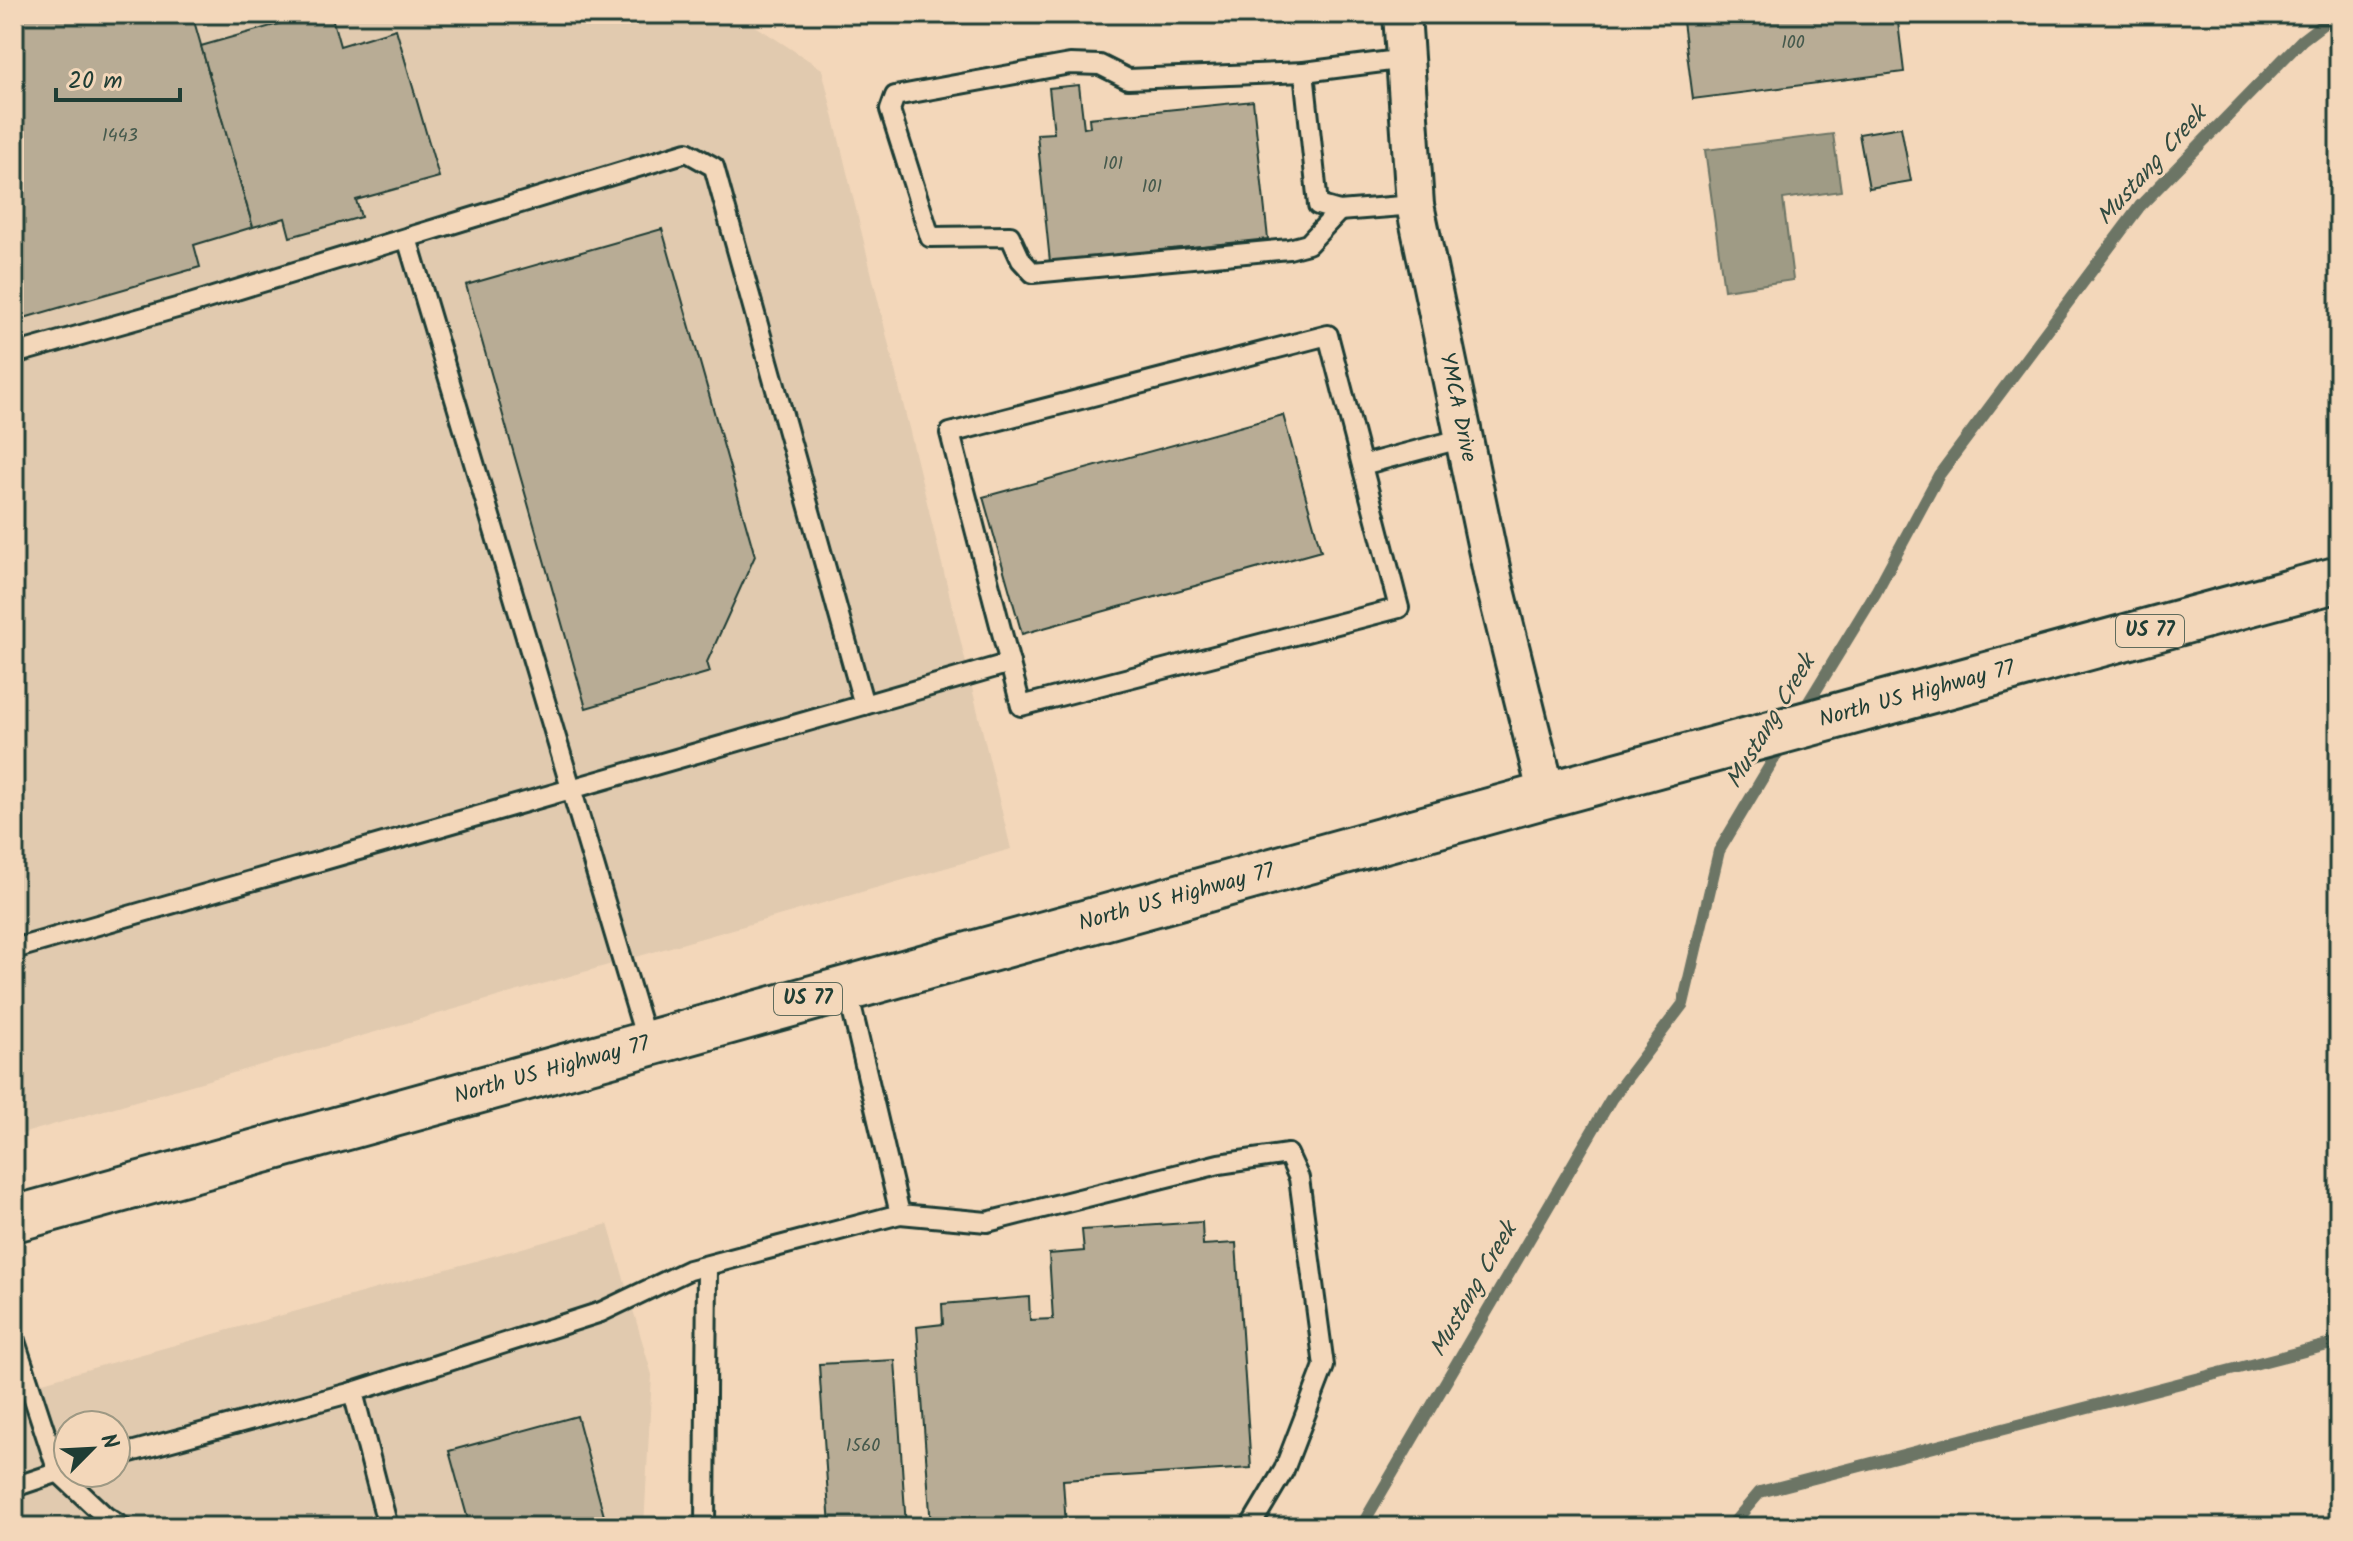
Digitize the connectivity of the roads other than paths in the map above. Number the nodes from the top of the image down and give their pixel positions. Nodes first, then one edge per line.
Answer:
1 (1402, 14) edge
2 (1406, 59) junction
3 (1304, 72) junction
4 (1415, 205) junction
5 (1339, 211) junction
6 (407, 238) junction
7 (14, 354) edge
8 (1464, 438) junction
9 (1362, 465) junction
10 (2339, 579) edge
11 (1010, 663) junction
12 (864, 705) junction
13 (569, 788) junction
14 (1547, 795) junction
15 (14, 949) edge
16 (847, 988) junction
17 (647, 1043) junction
18 (900, 1214) junction
19 (14, 1219) edge
20 (707, 1266) junction
21 (14, 1338) edge
22 (353, 1392) junction
23 (52, 1440) edge
24 (132, 1452) edge
25 (52, 1474) edge
26 (14, 1487) edge
27 (80, 1489) edge
28 (122, 1527) edge
29 (388, 1527) edge
30 (705, 1527) edge
31 (1250, 1527) edge

1 - 2 street, YMCA Drive
2 - 3 lane
2 - 4 street, YMCA Drive
3 - 5 lane
3 - 5 lane
4 - 5 lane
4 - 8 street, YMCA Drive
6 - 7 lane
6 - 12 lane
6 - 13 lane
8 - 9 lane
8 - 14 street, YMCA Drive
9 - 11 lane
9 - 11 lane
10 - 14 main road, North US Highway 77 / US 77
11 - 12 lane
12 - 13 lane
13 - 15 lane
13 - 17 lane
14 - 16 main road, North US Highway 77 / US 77
16 - 17 main road, North US Highway 77 / US 77
16 - 18 lane
17 - 19 main road, North US Highway 77 / US 77
18 - 20 lane
18 - 31 lane
20 - 22 lane
20 - 30 lane
21 - 23 lane
22 - 24 lane
22 - 29 lane
25 - 26 lane
27 - 28 lane

